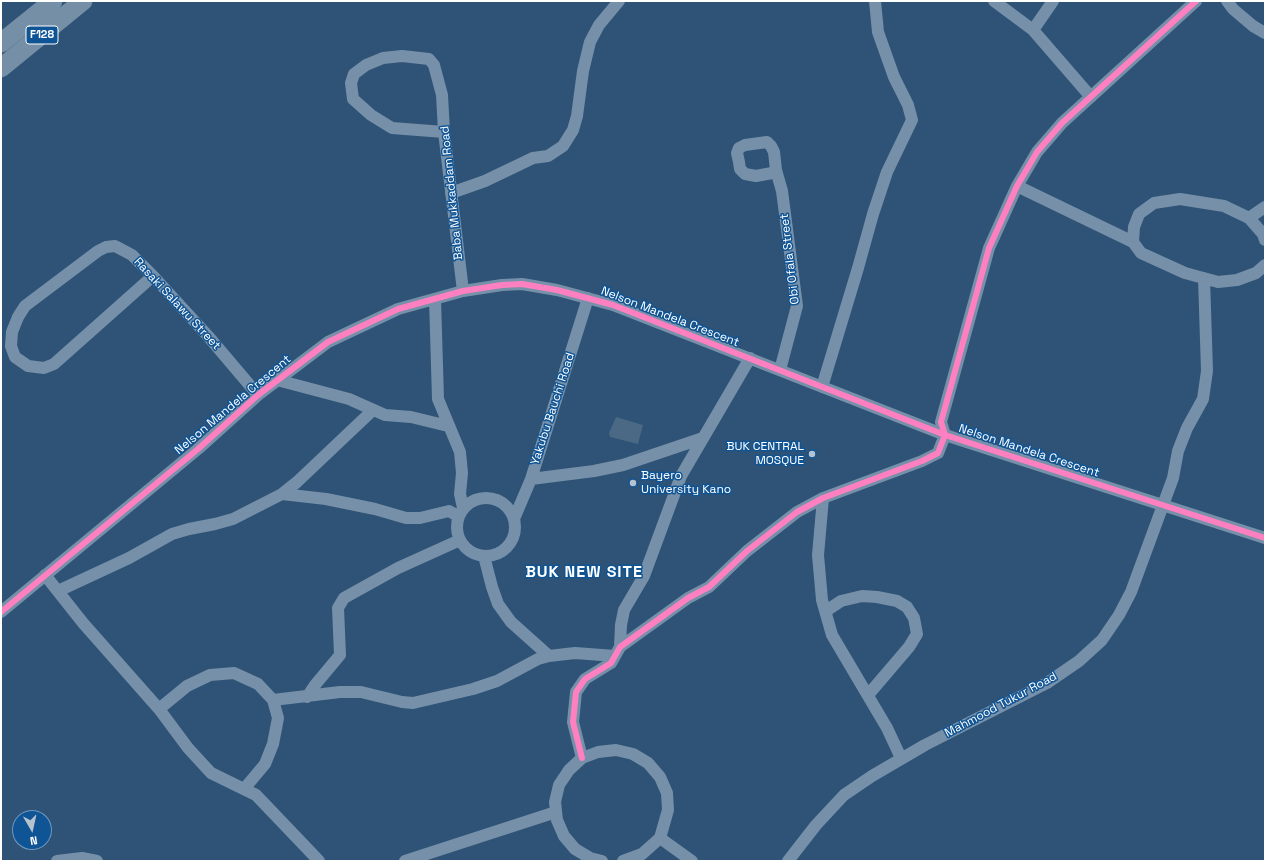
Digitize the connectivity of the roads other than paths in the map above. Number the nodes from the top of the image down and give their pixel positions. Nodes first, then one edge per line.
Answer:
1 (53, 1) edge
2 (83, 1) edge
3 (619, 1) edge
4 (875, 1) edge
5 (994, 1) edge
6 (1053, 1) edge
7 (1196, 1) edge
8 (1227, 1) edge
9 (1033, 30) junction
10 (1265, 33) edge
11 (1, 43) edge
12 (1, 68) edge
13 (1091, 97) junction
14 (444, 132) junction
15 (776, 170) dead end
16 (1017, 186) junction
17 (451, 193) junction
18 (1265, 207) edge
19 (1249, 218) junction
20 (1265, 240) edge
21 (1133, 242) junction
22 (1265, 265) edge
23 (153, 276) junction
24 (1204, 278) junction
25 (463, 291) junction
26 (435, 298) junction
27 (588, 298) junction
28 (750, 358) junction
29 (780, 370) junction
30 (277, 380) junction
31 (822, 387) junction
32 (258, 395) junction
33 (374, 410) junction
34 (448, 426) junction
35 (945, 435) junction
36 (703, 438) junction
37 (531, 479) junction
38 (282, 494) junction
39 (823, 498) junction
40 (1162, 506) junction
41 (460, 512) junction
42 (514, 519) junction
43 (1265, 538) edge
44 (460, 540) junction
45 (484, 556) junction
46 (45, 575) junction
47 (58, 591) junction
48 (826, 611) junction
49 (1, 612) edge
50 (618, 651) junction
51 (549, 656) junction
52 (868, 695) junction
53 (307, 697) junction
54 (272, 700) junction
55 (159, 709) junction
56 (582, 758) junction
57 (901, 758) junction
58 (244, 789) junction
59 (556, 812) junction
60 (660, 838) junction
61 (594, 860) edge
62 (57, 861) edge
63 (97, 861) edge
64 (319, 861) edge
65 (405, 861) edge
66 (623, 861) edge
67 (692, 861) edge
68 (788, 861) edge

1 - 11 main road, F128
2 - 12 main road, F128
3 - 17 street
4 - 31 street
5 - 9 street
6 - 9 street
7 - 13 street
8 - 10 street
9 - 13 street
13 - 16 street
14 - 14 street, Baba Mukkaddam Road
14 - 17 street, Baba Mukkaddam Road
15 - 29 street, Obi Ofala Street
16 - 21 street
16 - 35 street
17 - 25 street, Baba Mukkaddam Road
18 - 19 street
19 - 20 street
19 - 21 street
21 - 24 street
22 - 24 street
23 - 23 street, Rasaki Salawu Street
23 - 32 street, Rasaki Salawu Street
24 - 40 street, Mahmood Tukur Road
25 - 26 street, Nelson Mandela Crescent
25 - 27 street, Nelson Mandela Crescent
26 - 30 street, Nelson Mandela Crescent
26 - 34 street
27 - 28 street, Nelson Mandela Crescent
27 - 37 street, Yakubu Bauchi Road
28 - 29 street, Nelson Mandela Crescent
28 - 36 street
29 - 31 street, Nelson Mandela Crescent
30 - 32 street, Nelson Mandela Crescent
30 - 33 street
31 - 35 street, Nelson Mandela Crescent
32 - 46 street, Nelson Mandela Crescent
33 - 34 street
33 - 38 street
34 - 41 street
35 - 39 street
35 - 40 street, Nelson Mandela Crescent
36 - 37 street
36 - 50 street
37 - 42 street, Yakubu Bauchi Road
38 - 41 street
38 - 47 street
39 - 48 street
39 - 50 street
40 - 43 street, Nelson Mandela Crescent
40 - 57 street, Mahmood Tukur Road
41 - 42 street
41 - 44 street
42 - 45 street
44 - 45 street
44 - 53 street
45 - 51 street
46 - 47 street
46 - 49 street, Nelson Mandela Crescent
47 - 55 street
48 - 52 street
48 - 52 street
50 - 51 street
50 - 56 street
51 - 53 street
52 - 57 street
53 - 54 street
54 - 55 street
54 - 58 street
55 - 58 street
56 - 59 street
56 - 60 street
57 - 68 street, Mahmood Tukur Road
58 - 64 street
59 - 61 street
59 - 65 street
60 - 66 street
60 - 67 street
62 - 63 street

